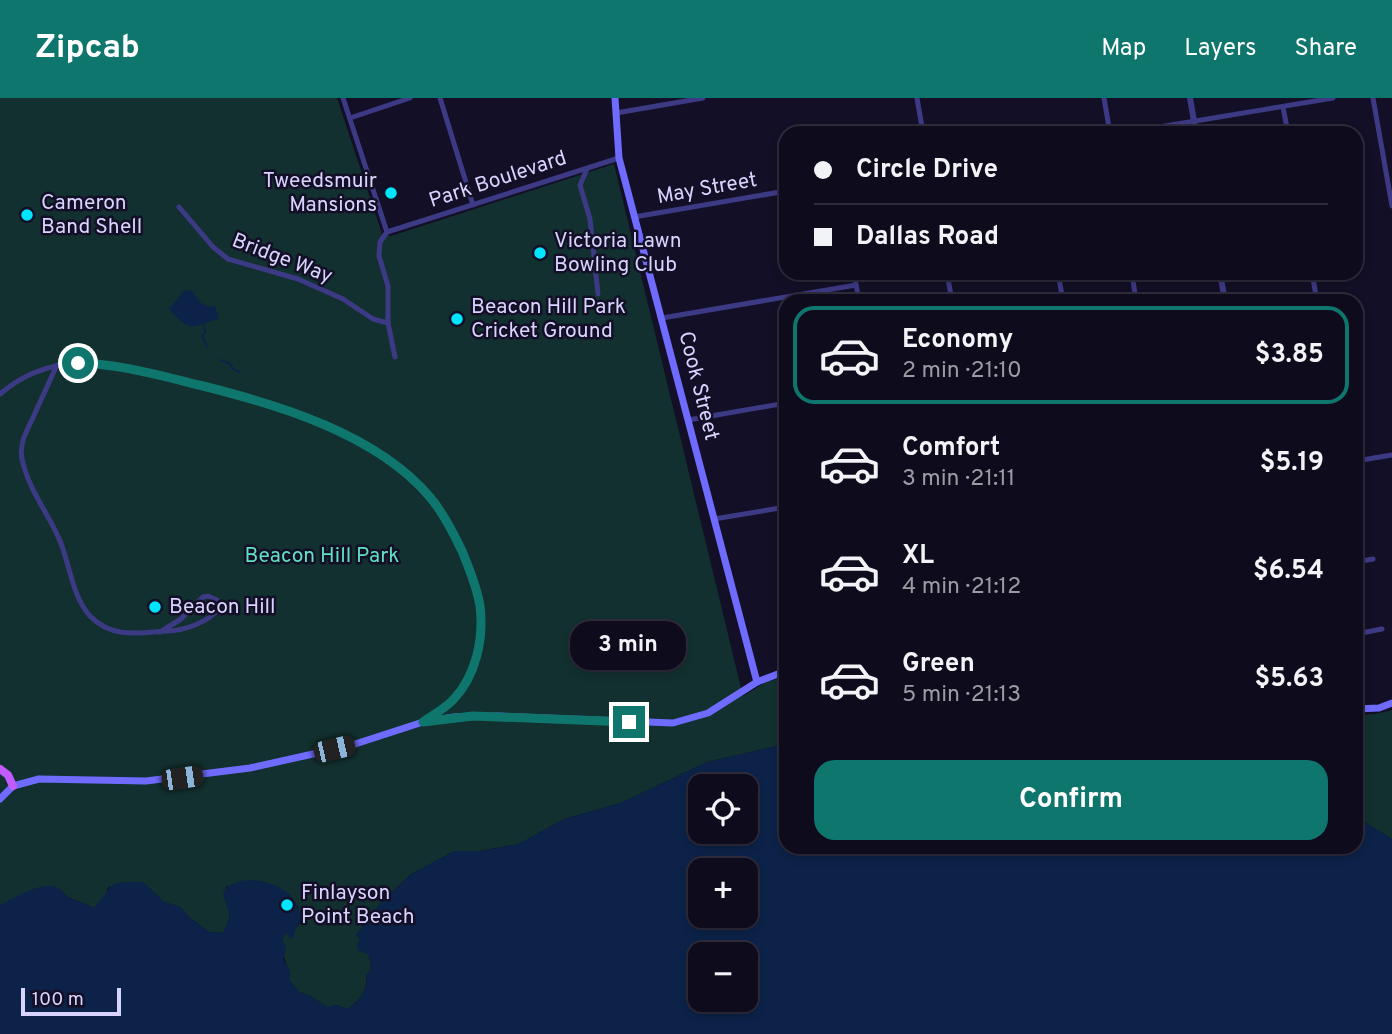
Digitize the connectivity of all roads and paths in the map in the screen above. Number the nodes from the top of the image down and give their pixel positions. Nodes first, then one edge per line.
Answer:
1 (343, 98) edge
2 (410, 98) edge
3 (440, 98) edge
4 (615, 98) edge
5 (703, 98) edge
6 (917, 98) edge
7 (1104, 98) edge
8 (1190, 98) edge
9 (1333, 98) edge
10 (1373, 98) edge
11 (1283, 107) junction
12 (616, 113) junction
13 (350, 118) junction
14 (1194, 121) junction
15 (922, 126) edge
16 (1109, 126) edge
17 (1164, 126) edge
18 (1195, 126) edge
19 (1287, 126) edge
20 (619, 158) junction
21 (587, 169) junction
22 (565, 176) junction
23 (580, 185) junction
24 (779, 192) edge
25 (473, 205) junction
26 (179, 206) dead end
27 (1392, 206) edge
28 (634, 217) junction
29 (387, 232) junction
30 (855, 280) edge
31 (856, 285) junction
32 (598, 294) dead end
33 (803, 294) edge
34 (858, 294) edge
35 (779, 298) edge
36 (662, 318) junction
37 (388, 323) junction
38 (396, 357) dead end
39 (57, 365) junction
40 (0, 394) edge
41 (779, 404) edge
42 (688, 420) junction
43 (1392, 455) edge
44 (1363, 460) edge
45 (779, 508) edge
46 (714, 520) junction
47 (1373, 559) dead end
48 (1363, 561) edge
49 (1382, 629) dead end
50 (160, 632) junction
51 (1363, 633) edge
52 (779, 674) edge
53 (757, 682) junction
54 (1392, 703) edge
55 (1363, 709) edge
56 (423, 722) junction
57 (0, 769) edge
58 (13, 786) junction
59 (0, 799) edge

1 - 13 street
2 - 13 street
3 - 25 street
4 - 12 main road, Cook Street
5 - 12 street
6 - 15 street
7 - 16 street
8 - 14 street
9 - 11 street
10 - 27 street
11 - 14 street
11 - 19 street
12 - 20 main road, Cook Street
13 - 29 street
14 - 17 street
14 - 18 street
20 - 21 street, Park Boulevard
20 - 28 main road, Cook Street
21 - 22 street, Park Boulevard
21 - 23 street
22 - 23 street
22 - 25 street, Park Boulevard
23 - 32 street
24 - 28 street, May Street
25 - 29 street, Park Boulevard
26 - 37 street, Bridge Way
28 - 36 main road, Cook Street
29 - 37 street
30 - 31 street
31 - 33 street
31 - 34 street
35 - 36 street
36 - 42 main road, Cook Street
37 - 38 street
39 - 40 street
39 - 50 street
39 - 56 street
41 - 42 street
42 - 46 main road, Cook Street
43 - 44 street
45 - 46 street
46 - 53 main road, Cook Street
47 - 48 street
49 - 51 street
50 - 50 street
52 - 53 main road
53 - 56 main road
54 - 55 main road
56 - 58 main road
57 - 58 main road
58 - 59 main road

